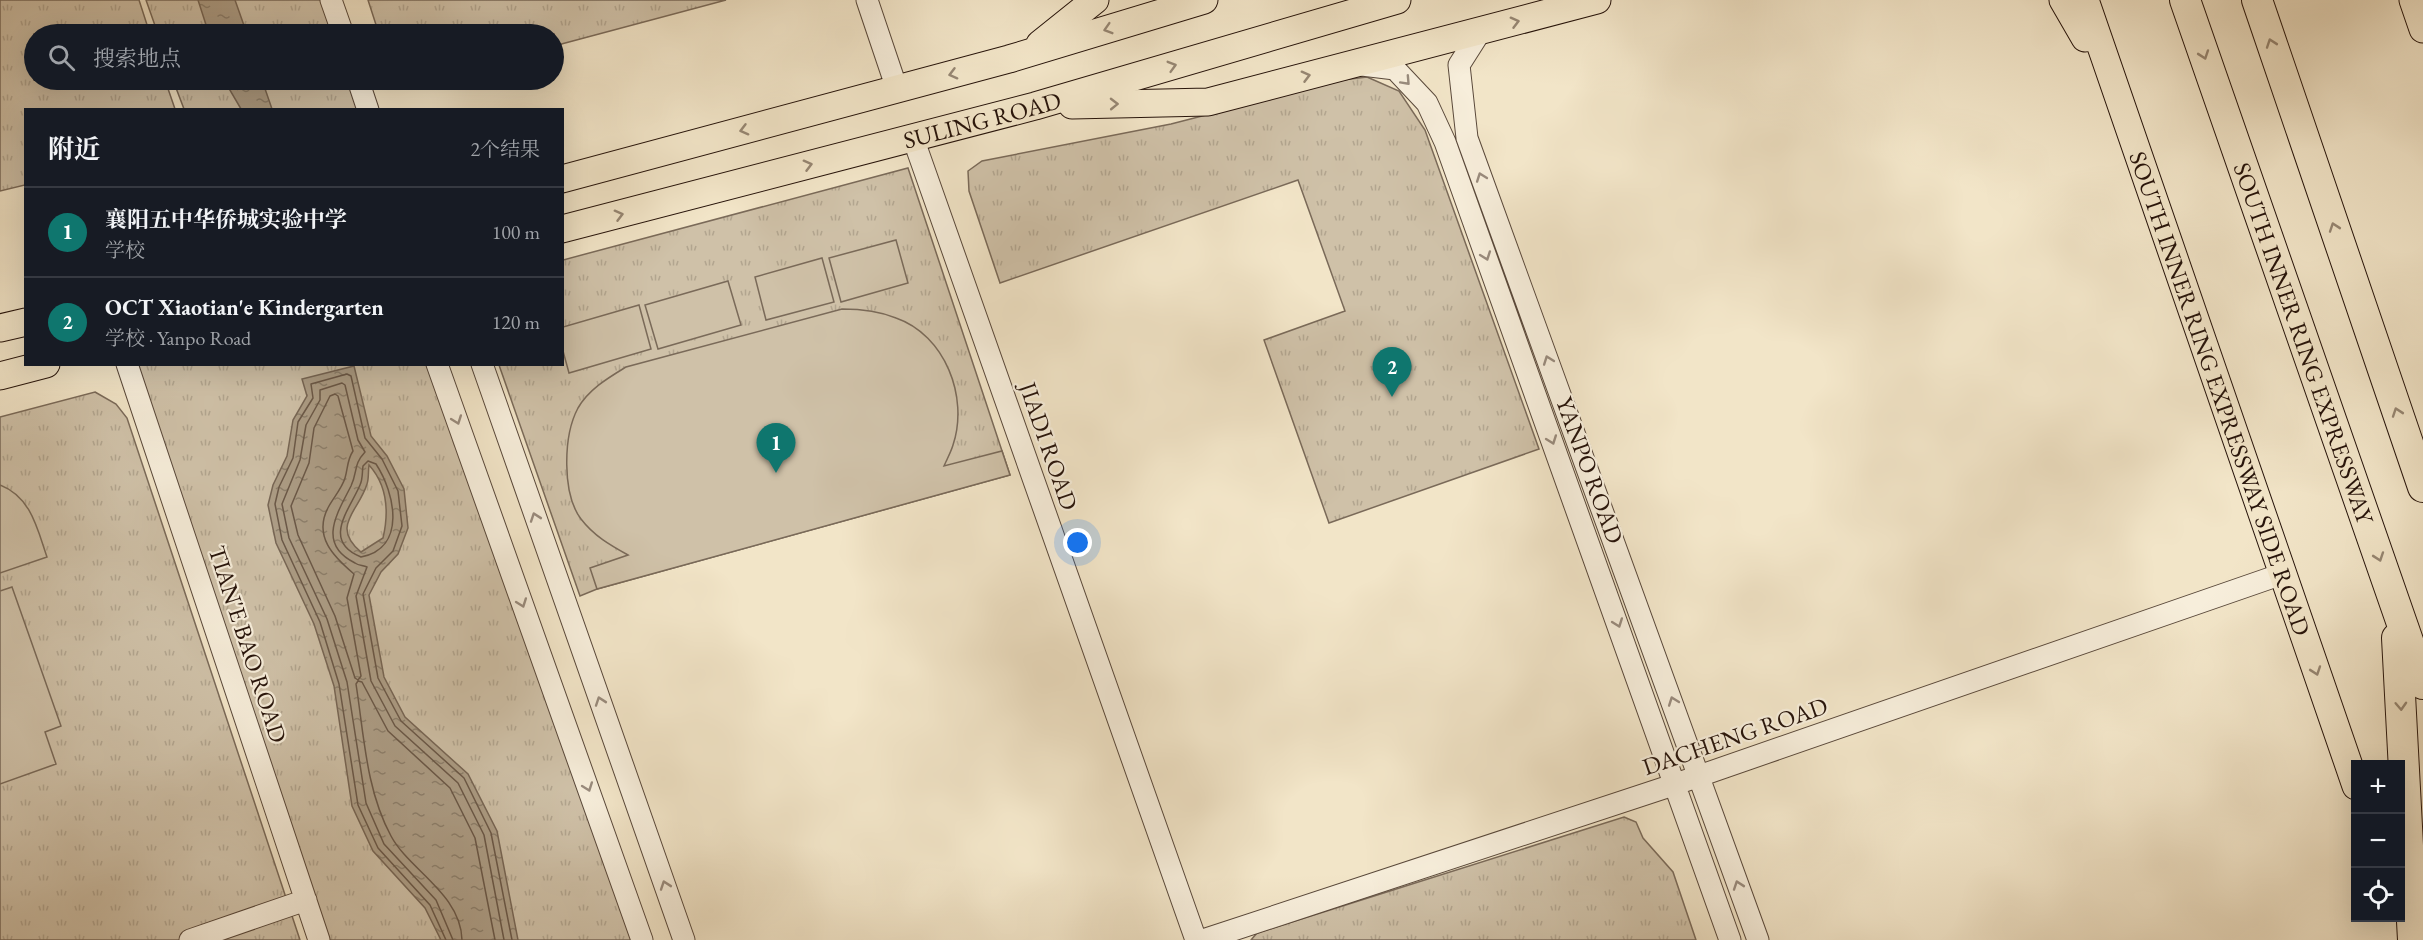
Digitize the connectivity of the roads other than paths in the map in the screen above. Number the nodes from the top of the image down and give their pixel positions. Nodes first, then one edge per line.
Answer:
1 (331, 0) edge
2 (867, 0) edge
3 (1095, 0) edge
4 (1204, 0) edge
5 (1397, 0) edge
6 (1597, 0) edge
7 (2063, 0) edge
8 (2085, 0) edge
9 (2185, 0) edge
10 (2257, 0) edge
11 (339, 24) edge
12 (1480, 32) junction
13 (1009, 59) junction
14 (1353, 64) junction
15 (897, 89) junction
16 (2115, 89) junction
17 (361, 90) edge
18 (1035, 106) junction
19 (367, 108) edge
20 (913, 138) junction
21 (564, 177) edge
22 (564, 229) edge
23 (24, 322) edge
24 (0, 328) edge
25 (38, 366) edge
26 (128, 366) edge
27 (438, 366) edge
28 (483, 366) edge
29 (0, 376) edge
30 (2423, 487) edge
31 (2283, 574) junction
32 (2395, 606) junction
33 (2423, 684) edge
34 (2351, 774) edge
35 (1700, 775) junction
36 (1676, 783) junction
37 (306, 900) junction
38 (2402, 922) edge
39 (190, 940) edge
40 (320, 940) edge
41 (642, 940) edge
42 (684, 940) edge
43 (1196, 940) edge
44 (1203, 940) edge
45 (1730, 940) edge
46 (1758, 940) edge
47 (2411, 940) edge

1 - 11 street
2 - 15 street
3 - 13 main road
4 -> 13 main road
18 -> 5 main road, SULING ROAD
12 -> 6 main road
7 - 16 main road
8 - 16 main road, SOUTH INNER RING EXPRESSWAY SIDE ROAD
9 -> 32 highway, SOUTH INNER RING EXPRESSWAY
30 -> 10 highway
12 - 14 main road
35 -> 12 street, YANPO ROAD
13 -> 15 main road
18 -> 14 main road
14 -> 36 street, YANPO ROAD
15 -> 21 main road
16 - 31 main road, SOUTH INNER RING EXPRESSWAY SIDE ROAD
17 - 19 street
18 - 20 main road, SULING ROAD
22 -> 20 main road, SULING ROAD
20 - 43 street, JIADI ROAD
23 - 24 main road
25 - 29 main road
26 - 37 street, TIAN'E BAO ROAD
27 -> 41 street
42 -> 28 street
31 -> 34 main road, SOUTH INNER RING EXPRESSWAY SIDE ROAD
31 - 35 street, DACHENG ROAD
32 - 33 highway, SOUTH INNER RING EXPRESSWAY
32 -> 47 highway
35 - 36 street, DACHENG ROAD
46 -> 35 street, YANPO ROAD
36 - 44 street, DACHENG ROAD
36 - 45 street, YANPO ROAD
37 - 39 street
37 - 40 street, TIAN'E BAO ROAD
38 - 47 main road

